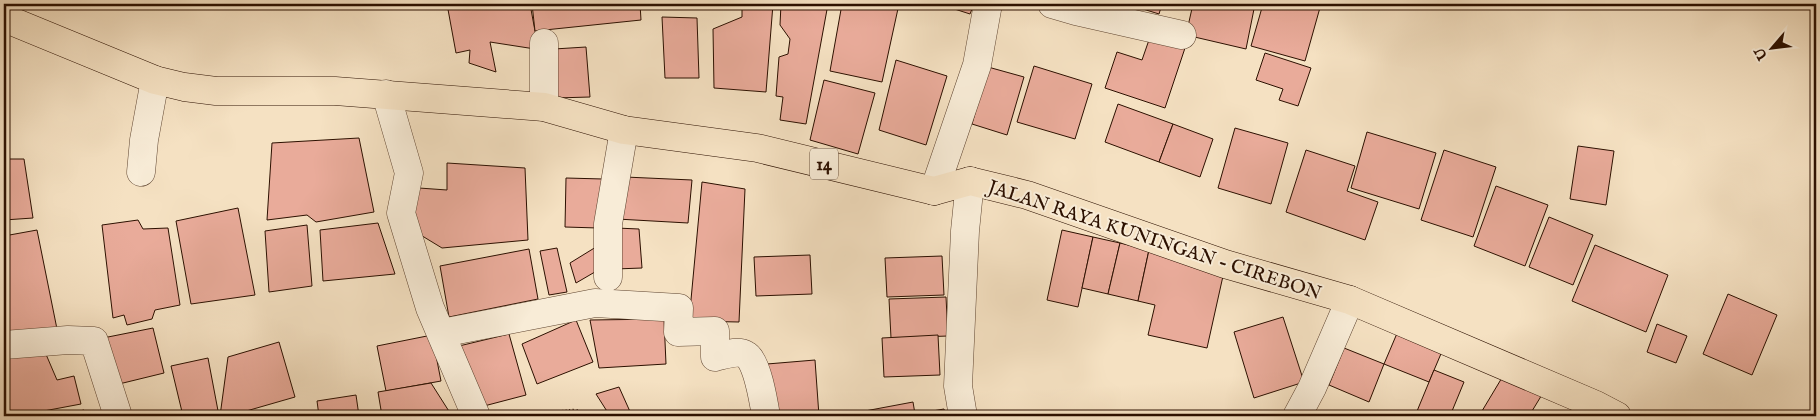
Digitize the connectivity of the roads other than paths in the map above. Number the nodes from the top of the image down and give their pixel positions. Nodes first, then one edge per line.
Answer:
1 (988, 4) edge
2 (1052, 4) edge
3 (4, 18) edge
4 (1182, 35) dead end
5 (544, 43) dead end
6 (155, 80) junction
7 (386, 94) junction
8 (544, 106) junction
9 (624, 130) junction
10 (140, 172) dead end
11 (970, 181) junction
12 (934, 191) junction
13 (608, 277) dead end
14 (1350, 300) junction
15 (442, 333) junction
16 (4, 345) edge
17 (118, 416) edge
18 (476, 416) edge
19 (766, 416) edge
20 (964, 416) edge
21 (1297, 416) edge
22 (1617, 416) edge

1 - 12 street
2 - 4 street
3 - 6 highway, JALAN RAYA KUNINGAN - CIREBON / 14
5 - 8 street
6 - 7 highway, JALAN RAYA KUNINGAN - CIREBON / 14
6 - 10 street
7 - 8 highway, JALAN RAYA KUNINGAN - CIREBON / 14
7 - 15 street
8 - 9 highway, JALAN RAYA KUNINGAN - CIREBON / 14
9 - 12 highway, JALAN RAYA KUNINGAN - CIREBON / 14
9 - 13 street
11 - 12 highway, JALAN RAYA KUNINGAN - CIREBON / 14
11 - 14 highway, JALAN RAYA KUNINGAN - CIREBON / 14
11 - 20 street
14 - 21 street
14 - 22 highway, JALAN RAYA KUNINGAN - CIREBON / 14
15 - 18 street
15 - 19 street
16 - 17 street

